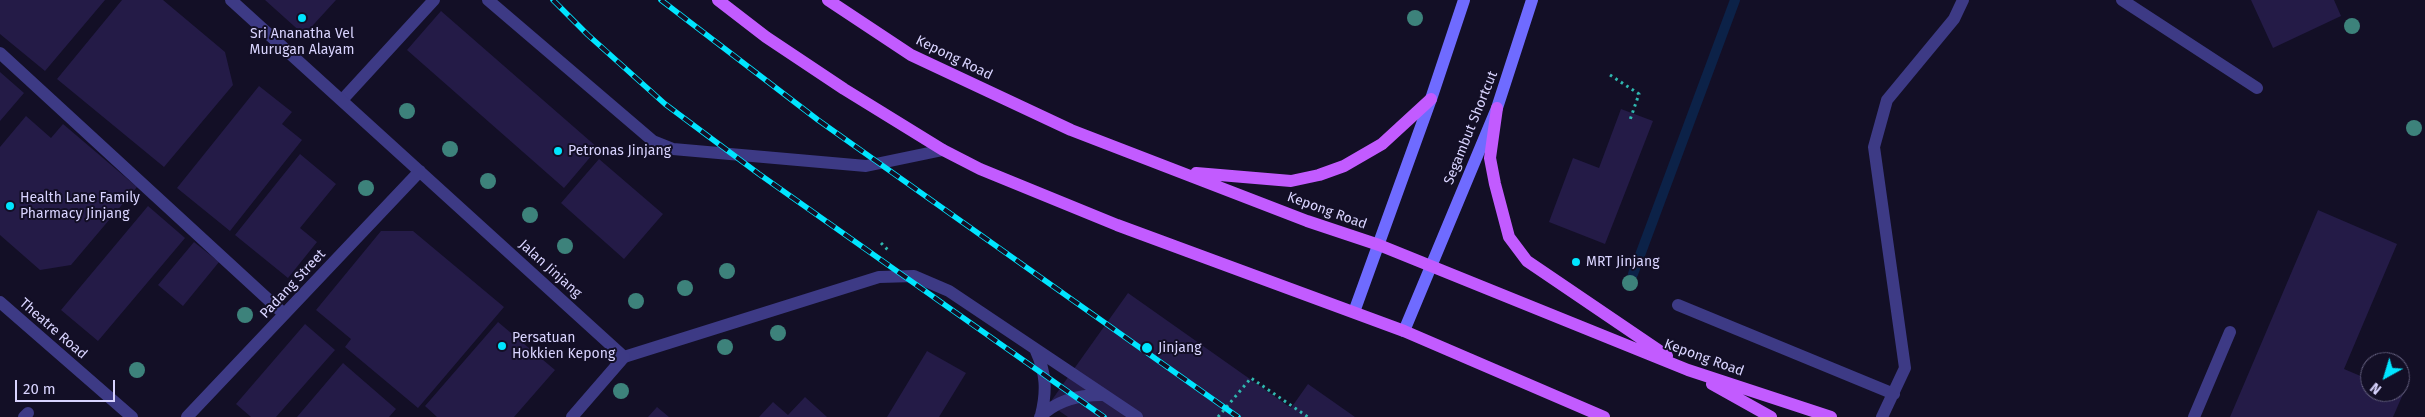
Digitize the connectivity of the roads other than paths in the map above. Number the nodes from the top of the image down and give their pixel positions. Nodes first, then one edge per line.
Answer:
1 (231, 0) edge
2 (434, 0) edge
3 (488, 0) edge
4 (718, 0) edge
5 (829, 0) edge
6 (1464, 0) edge
7 (1532, 0) edge
8 (1963, 0) edge
9 (2122, 0) edge
10 (0, 53) edge
11 (2257, 88) dead end
12 (1431, 99) junction
13 (342, 100) junction
14 (1497, 108) junction
15 (943, 150) junction
16 (420, 171) junction
17 (1181, 171) junction
18 (1379, 245) junction
19 (1432, 266) junction
20 (0, 302) edge
21 (1678, 305) dead end
22 (1354, 312) junction
23 (284, 314) junction
24 (1404, 331) junction
25 (2230, 332) dead end
26 (1036, 351) junction
27 (624, 358) junction
28 (1688, 370) junction
29 (1894, 394) junction
30 (1101, 395) junction
31 (1041, 416) edge
32 (132, 417) edge
33 (187, 417) edge
34 (572, 417) edge
35 (1137, 417) edge
36 (1604, 417) edge
37 (1771, 417) edge
38 (1831, 417) edge
39 (1882, 417) edge
40 (2194, 417) edge

1 - 13 street, Jalan Jinjang
2 - 13 street
3 - 15 street
4 - 15 main road
5 - 17 main road, Kepong Road
6 - 12 main road
7 - 14 main road, Segambut Shortcut
8 - 29 street
9 - 11 street
10 - 23 street
12 - 17 main road
12 - 18 main road
13 - 16 street, Jalan Jinjang
14 - 19 main road, Segambut Shortcut
14 - 28 main road
15 - 22 main road
16 - 23 street, Padang Street
16 - 27 street, Jalan Jinjang
17 - 18 main road, Kepong Road
18 - 19 main road, Kepong Road
18 - 22 main road
19 - 24 main road, Segambut Shortcut
19 - 28 main road, Kepong Road
20 - 32 street, Theatre Road
21 - 29 street
22 - 24 main road
23 - 33 street, Padang Street
24 - 36 main road
25 - 40 street
26 - 27 street
26 - 30 street
26 - 31 street
27 - 34 street
28 - 37 main road
28 - 38 main road, Kepong Road
29 - 39 street
30 - 31 street
30 - 35 street

